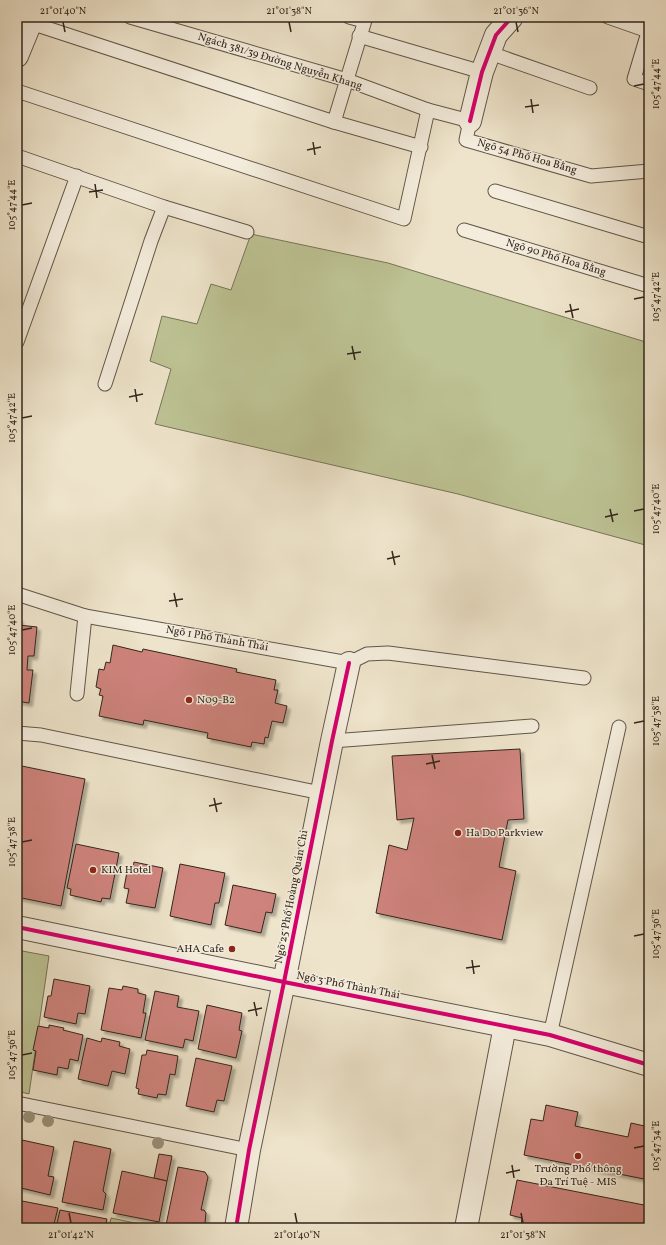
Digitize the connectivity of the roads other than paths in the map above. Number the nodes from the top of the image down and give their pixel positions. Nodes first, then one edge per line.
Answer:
1 (130, 17) edge
2 (349, 17) edge
3 (512, 17) edge
4 (608, 17) edge
5 (365, 19) edge
6 (32, 20) edge
7 (649, 30) edge
8 (359, 36) junction
9 (490, 53) junction
10 (17, 56) edge
11 (482, 72) junction
12 (346, 80) junction
13 (649, 84) edge
14 (590, 88) dead end
15 (17, 91) edge
16 (428, 110) junction
17 (470, 121) junction
18 (334, 122) junction
19 (421, 148) junction
20 (17, 156) edge
21 (649, 171) edge
22 (77, 176) junction
23 (495, 191) dead end
24 (164, 207) junction
25 (464, 230) dead end
26 (247, 232) dead end
27 (649, 237) edge
28 (649, 286) edge
29 (17, 342) edge
30 (105, 384) dead end
31 (17, 594) edge
32 (85, 616) junction
33 (349, 663) junction
34 (584, 678) dead end
35 (76, 694) dead end
36 (532, 726) dead end
37 (619, 727) dead end
38 (17, 733) edge
39 (332, 741) junction
40 (321, 793) junction
41 (17, 927) edge
42 (284, 982) junction
43 (506, 1026) junction
44 (550, 1035) junction
45 (649, 1065) edge
46 (17, 1103) edge
47 (249, 1150) junction
48 (236, 1228) edge
49 (466, 1228) edge

1 - 12 lane, Ngách 381/39 Đường Nguyễn Khang
2 - 5 lane
3 - 9 street, Ngõ 54 Phố Hoa Bằng
4 - 7 lane
5 - 8 lane
6 - 10 street
6 - 18 lane
7 - 13 lane
8 - 11 lane
8 - 12 lane
9 - 11 street, Ngõ 54 Phố Hoa Bằng
9 - 14 lane
11 - 17 street, Ngõ 54 Phố Hoa Bằng
12 - 16 lane, Ngách 381/39 Đường Nguyễn Khang
12 - 18 lane
15 - 19 lane
16 - 17 lane, Ngách 381/39 Đường Nguyễn Khang
16 - 19 lane
17 - 21 lane, Ngõ 54 Phố Hoa Bằng
18 - 19 lane
20 - 22 lane
22 - 24 lane
22 - 29 lane
23 - 27 lane
24 - 26 lane
24 - 30 lane
25 - 28 lane, Ngõ 90 Phố Hoa Bằng
31 - 32 lane, Ngõ 1 Phố Thành Thái
32 - 33 lane, Ngõ 1 Phố Thành Thái
32 - 35 lane
33 - 34 lane
33 - 39 street, Ngõ 25 Phố Hoàng Quán Chi
36 - 39 lane
37 - 44 lane
38 - 40 lane
39 - 40 street, Ngõ 25 Phố Hoàng Quán Chi
40 - 42 street, Ngõ 25 Phố Hoàng Quán Chi
41 - 42 street, Ngõ 3 Phố Thành Thái
42 - 43 street, Ngõ 3 Phố Thành Thái
42 - 47 street, Ngõ 25 Phố Hoàng Quán Chi
43 - 44 street, Ngõ 3 Phố Thành Thái
43 - 49 street
44 - 45 street, Ngõ 3 Phố Thành Thái
46 - 47 lane
47 - 48 street, Ngõ 25 Phố Hoàng Quán Chi

